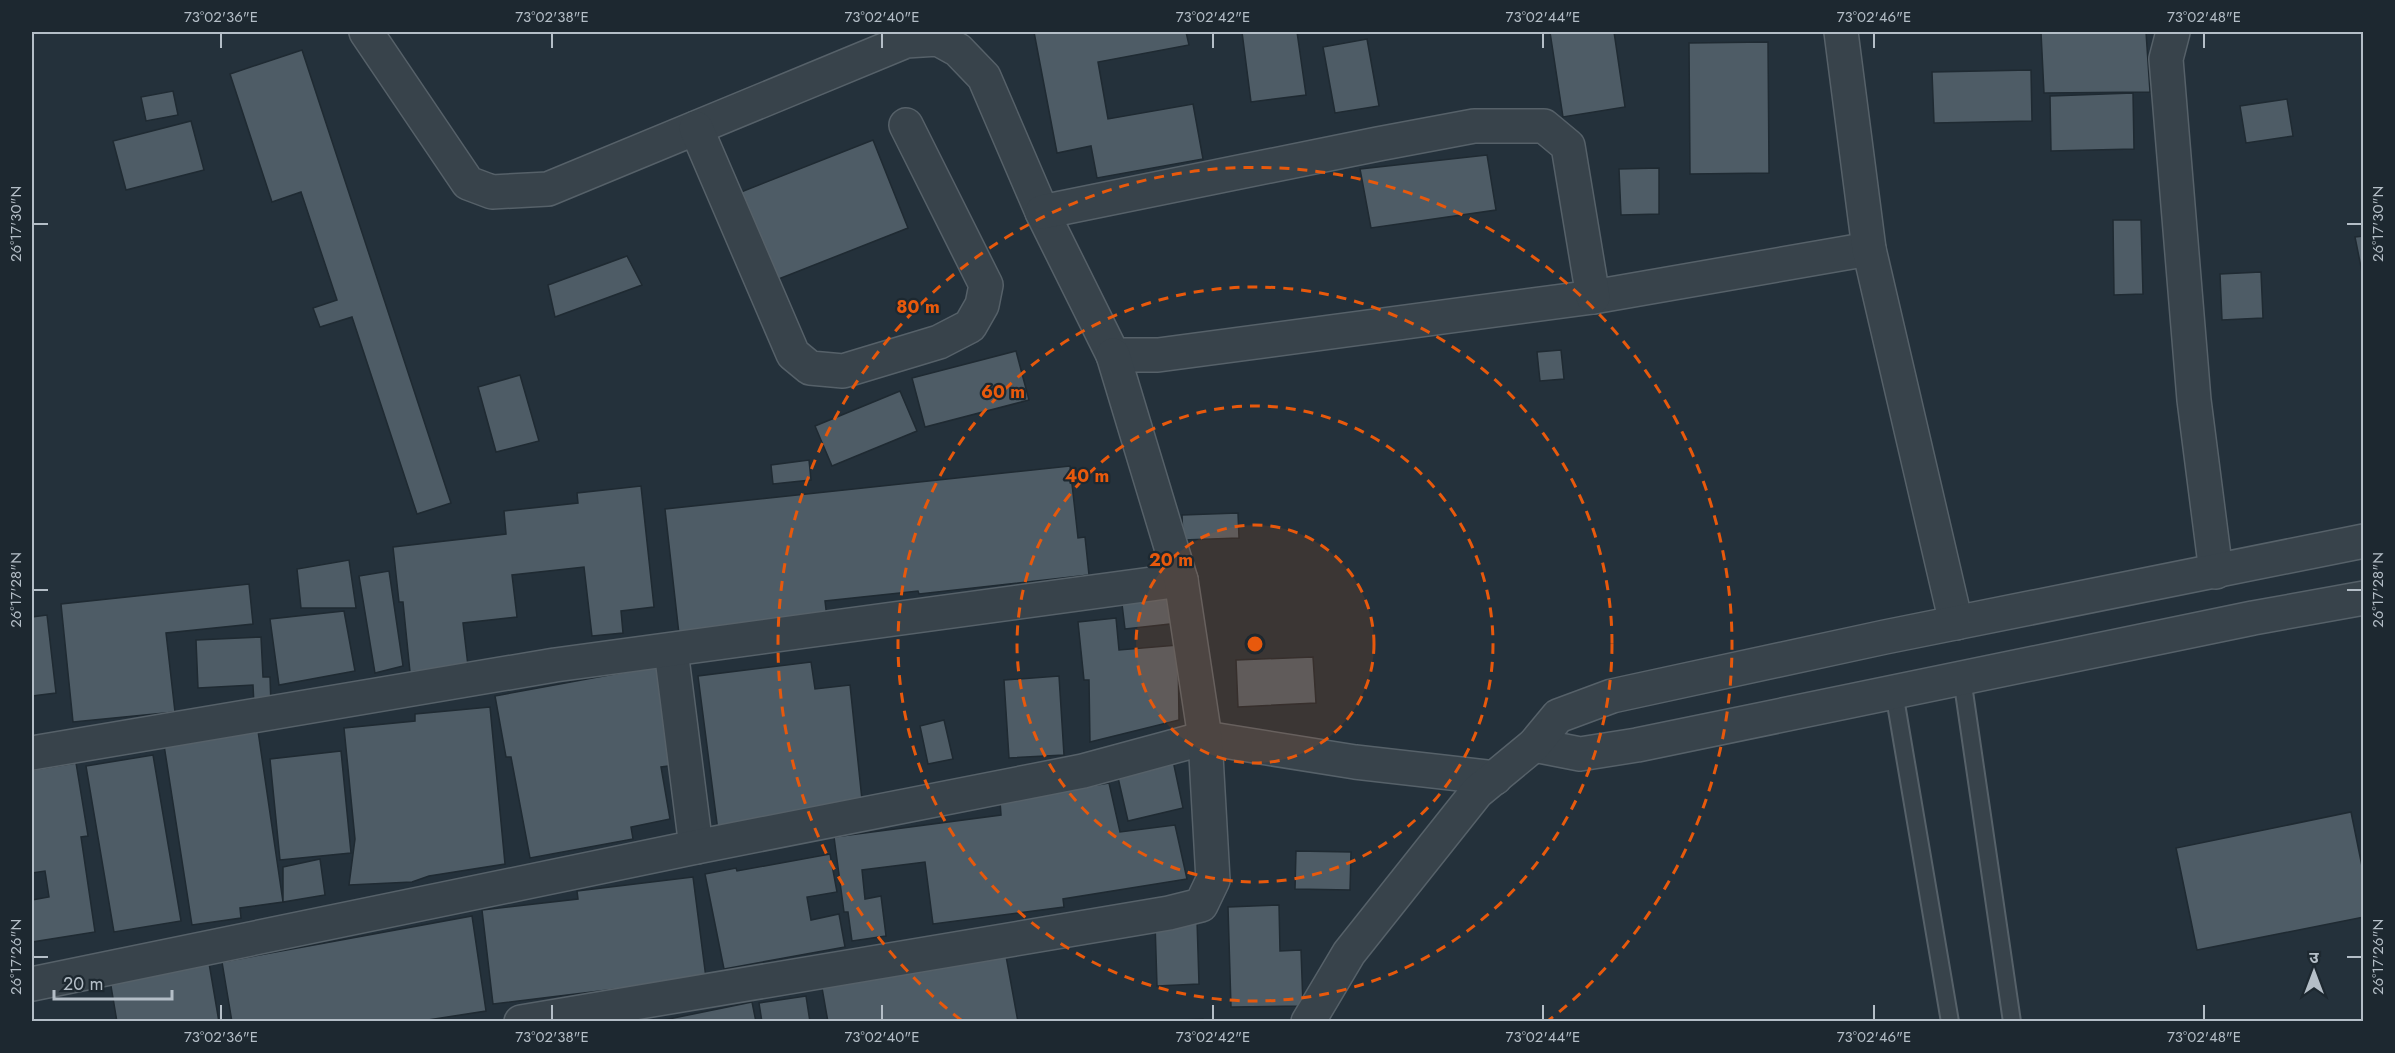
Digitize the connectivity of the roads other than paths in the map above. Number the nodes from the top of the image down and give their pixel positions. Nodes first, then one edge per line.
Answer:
1 (366, 32) edge
2 (1841, 32) edge
3 (2173, 32) edge
4 (906, 125) dead end
5 (696, 128) junction
6 (1042, 212) junction
7 (1869, 249) junction
8 (1593, 297) junction
9 (1113, 355) junction
10 (2364, 541) edge
11 (2216, 572) junction
12 (1181, 580) junction
13 (2364, 598) edge
14 (1956, 623) junction
15 (671, 650) junction
16 (1962, 678) junction
17 (1894, 692) junction
18 (1205, 738) junction
19 (1534, 746) junction
20 (32, 753) edge
21 (1495, 778) junction
22 (696, 847) junction
23 (32, 984) edge
24 (643, 1012) edge
25 (521, 1022) edge
26 (1308, 1022) edge
27 (1950, 1022) edge
28 (2012, 1022) edge

1 - 5 street
2 - 7 street
3 - 11 street
4 - 5 street
5 - 6 street
6 - 8 street
6 - 9 street
7 - 8 street
7 - 14 street
8 - 9 street
9 - 12 street
10 - 11 street
11 - 14 street
12 - 15 street
12 - 18 street
13 - 16 street
14 - 19 street
15 - 20 street
15 - 22 street
16 - 17 street
16 - 28 lane
17 - 19 street
17 - 27 lane
18 - 21 street
18 - 22 street
18 - 24 street
19 - 21 street
21 - 26 street
22 - 23 street
24 - 25 street

